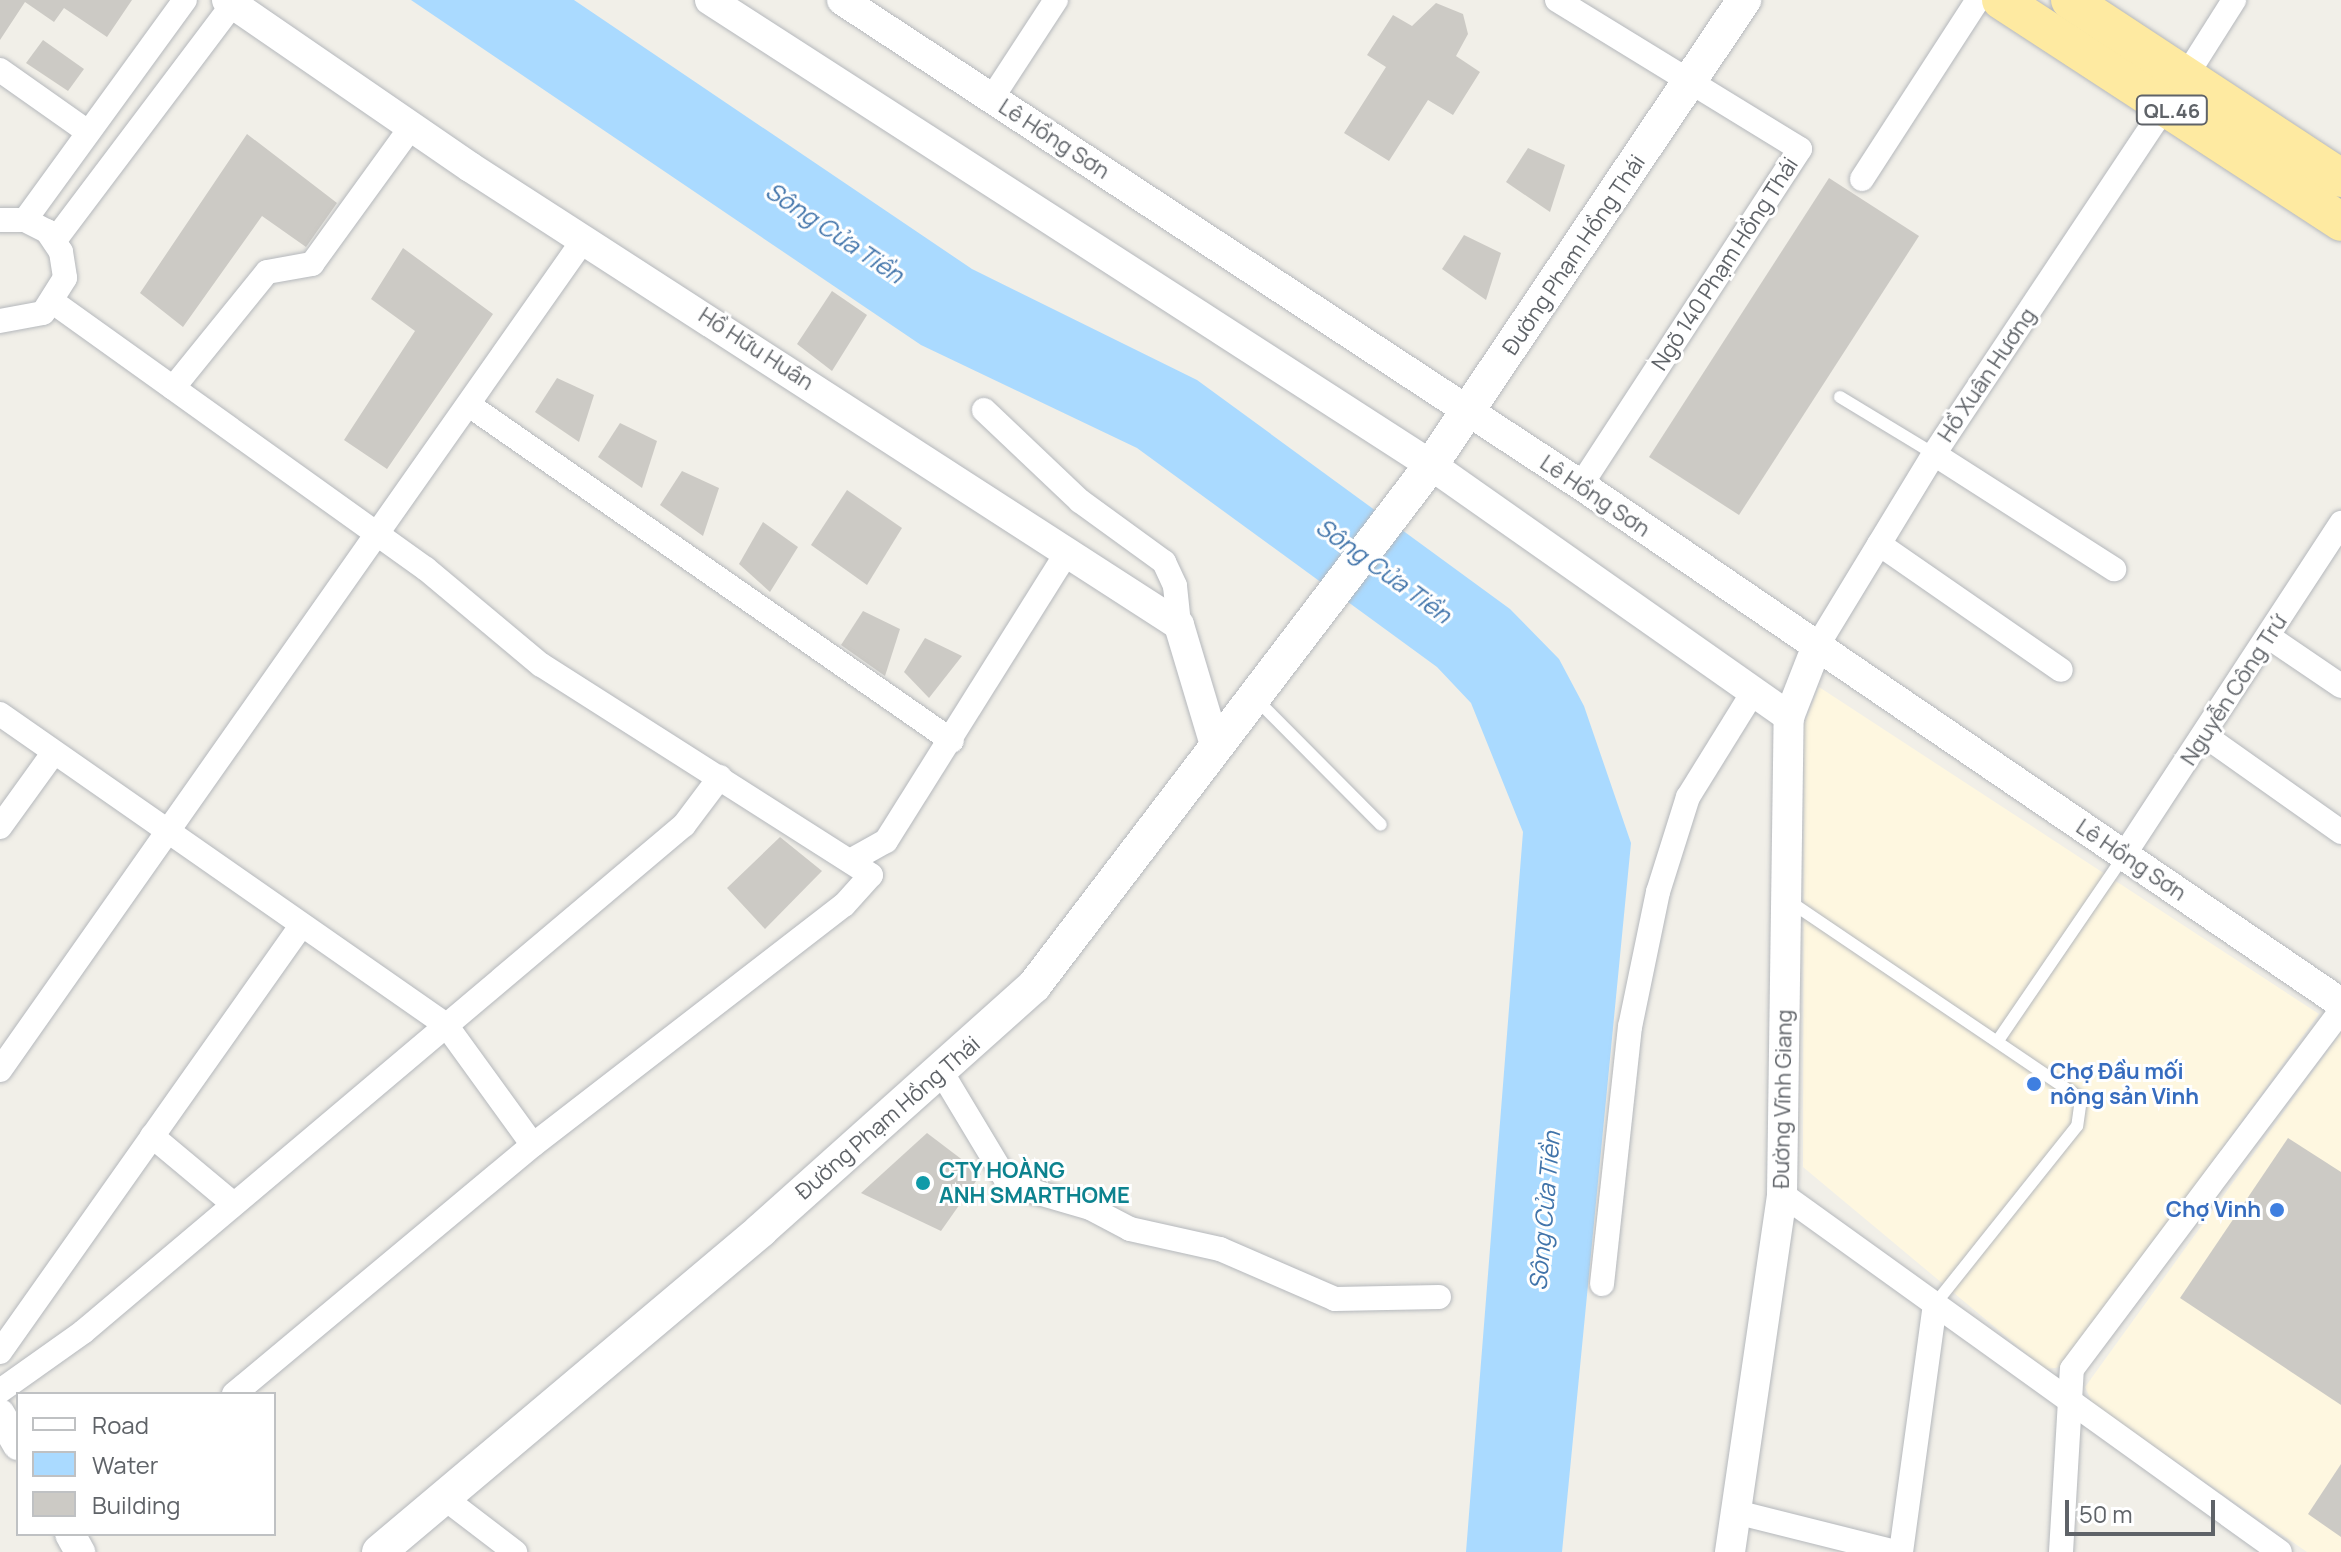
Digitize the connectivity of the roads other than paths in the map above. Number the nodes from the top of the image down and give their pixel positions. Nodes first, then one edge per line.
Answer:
1 (185, 0) edge
2 (710, 0) edge
3 (842, 0) edge
4 (1056, 0) edge
5 (1557, 0) edge
6 (1744, 0) edge
7 (1978, 0) edge
8 (2001, 0) edge
9 (2070, 0) edge
10 (2234, 0) edge
11 (230, 2) edge
12 (0, 70) edge
13 (1691, 85) junction
14 (2176, 91) junction
15 (992, 98) junction
16 (411, 127) junction
17 (88, 132) junction
18 (2341, 178) edge
19 (1862, 179) dead end
20 (0, 220) edge
21 (25, 220) junction
22 (2341, 222) edge
23 (584, 239) junction
24 (55, 240) junction
25 (54, 303) junction
26 (0, 321) edge
27 (173, 388) junction
28 (1840, 397) dead end
29 (469, 405) junction
30 (984, 410) dead end
31 (1467, 411) junction
32 (1934, 454) junction
33 (1431, 465) junction
34 (1581, 485) junction
35 (2341, 523) edge
36 (378, 536) junction
37 (1879, 544) junction
38 (1067, 552) junction
39 (2114, 569) dead end
40 (1179, 625) junction
41 (2269, 637) junction
42 (1816, 648) junction
43 (2061, 670) dead end
44 (2341, 686) edge
45 (1753, 692) junction
46 (1254, 697) junction
47 (0, 714) edge
48 (1789, 717) junction
49 (2204, 735) junction
50 (952, 741) junction
51 (1216, 748) junction
52 (54, 752) junction
53 (720, 777) junction
54 (1381, 825) dead end
55 (0, 827) edge
56 (2341, 832) edge
57 (172, 833) junction
58 (2124, 855) junction
59 (850, 861) junction
60 (1788, 900) junction
61 (301, 926) junction
62 (2341, 1003) edge
63 (2341, 1011) edge
64 (446, 1025) junction
65 (1999, 1039) junction
66 (0, 1070) edge
67 (942, 1073) junction
68 (152, 1136) junction
69 (533, 1145) junction
70 (1782, 1194) junction
71 (231, 1202) junction
72 (1602, 1284) dead end
73 (1439, 1297) dead end
74 (1935, 1304) junction
75 (0, 1352) edge
76 (0, 1391) edge
77 (236, 1392) edge
78 (2074, 1403) junction
79 (0, 1414) edge
80 (16, 1442) edge
81 (443, 1497) junction
82 (1736, 1512) junction
83 (379, 1552) edge
84 (515, 1552) edge
85 (1730, 1552) edge
86 (1895, 1552) edge
87 (1901, 1552) edge
88 (2061, 1552) edge
89 (2280, 1552) edge

1 - 17 street
2 - 33 street
3 - 15 street, Lê Hồng Sơn
4 - 15 street
5 - 13 street
6 - 13 main road, Đường Phạm Hồng Thái
7 - 19 street
8 - 14 highway, QL.46
9 - 14 highway, QL.46
10 - 14 street, Hồ Xuân Hương
11 - 16 street, Hồ Hữu Huân
11 - 24 street
12 - 17 street
13 - 31 main road, Đường Phạm Hồng Thái
13 - 34 street, Ngõ 140 Phạm Hồng Thái
14 - 18 highway, QL.46
14 - 22 highway, QL.46
14 - 32 street, Hồ Xuân Hương
15 - 31 street, Lê Hồng Sơn
16 - 23 street, Hồ Hữu Huân
16 - 27 street
17 - 21 street
20 - 21 street
21 - 24 street
23 - 29 street
23 - 38 street, Hồ Hữu Huân
24 - 25 street
25 - 26 street
25 - 27 street
27 - 36 street
28 - 32 lane
29 - 36 street
29 - 50 street
30 - 40 street
31 - 33 main road, Đường Phạm Hồng Thái
31 - 34 street, Lê Hồng Sơn
32 - 37 street, Hồ Xuân Hương
32 - 39 street
33 - 45 street
33 - 46 main road, Đường Phạm Hồng Thái
34 - 42 street, Lê Hồng Sơn
35 - 41 street, Nguyễn Công Trứ
36 - 53 street
36 - 57 street
37 - 42 street, Hồ Xuân Hương
37 - 43 street
38 - 40 street, Hồ Hữu Huân
38 - 50 street
40 - 51 street
41 - 44 street
41 - 49 street, Nguyễn Công Trứ
42 - 48 street, Đường Vĩnh Giang
42 - 58 street, Lê Hồng Sơn
45 - 48 street
45 - 72 street
46 - 51 main road, Đường Phạm Hồng Thái
46 - 54 lane
47 - 52 street
48 - 60 street, Đường Vĩnh Giang
49 - 56 street
49 - 58 street, Nguyễn Công Trứ
50 - 59 street
51 - 67 main road, Đường Phạm Hồng Thái
52 - 55 street
52 - 57 street
53 - 59 street
53 - 64 street
57 - 61 street
57 - 66 street
58 - 62 street, Lê Hồng Sơn
58 - 65 lane
59 - 69 street
60 - 65 lane
60 - 70 street, Đường Vĩnh Giang
61 - 64 street
61 - 68 street
63 - 78 street
64 - 69 street
64 - 71 street
65 - 74 lane
67 - 73 street
67 - 81 main road, Đường Phạm Hồng Thái
68 - 71 street
68 - 75 street
69 - 77 street
70 - 74 street
70 - 82 street, Đường Vĩnh Giang
71 - 76 street
74 - 78 street
74 - 87 street
78 - 88 street
78 - 89 street
79 - 80 street
81 - 83 main road, Đường Phạm Hồng Thái
81 - 84 street
82 - 85 street, Đường Vĩnh Giang
82 - 86 street

